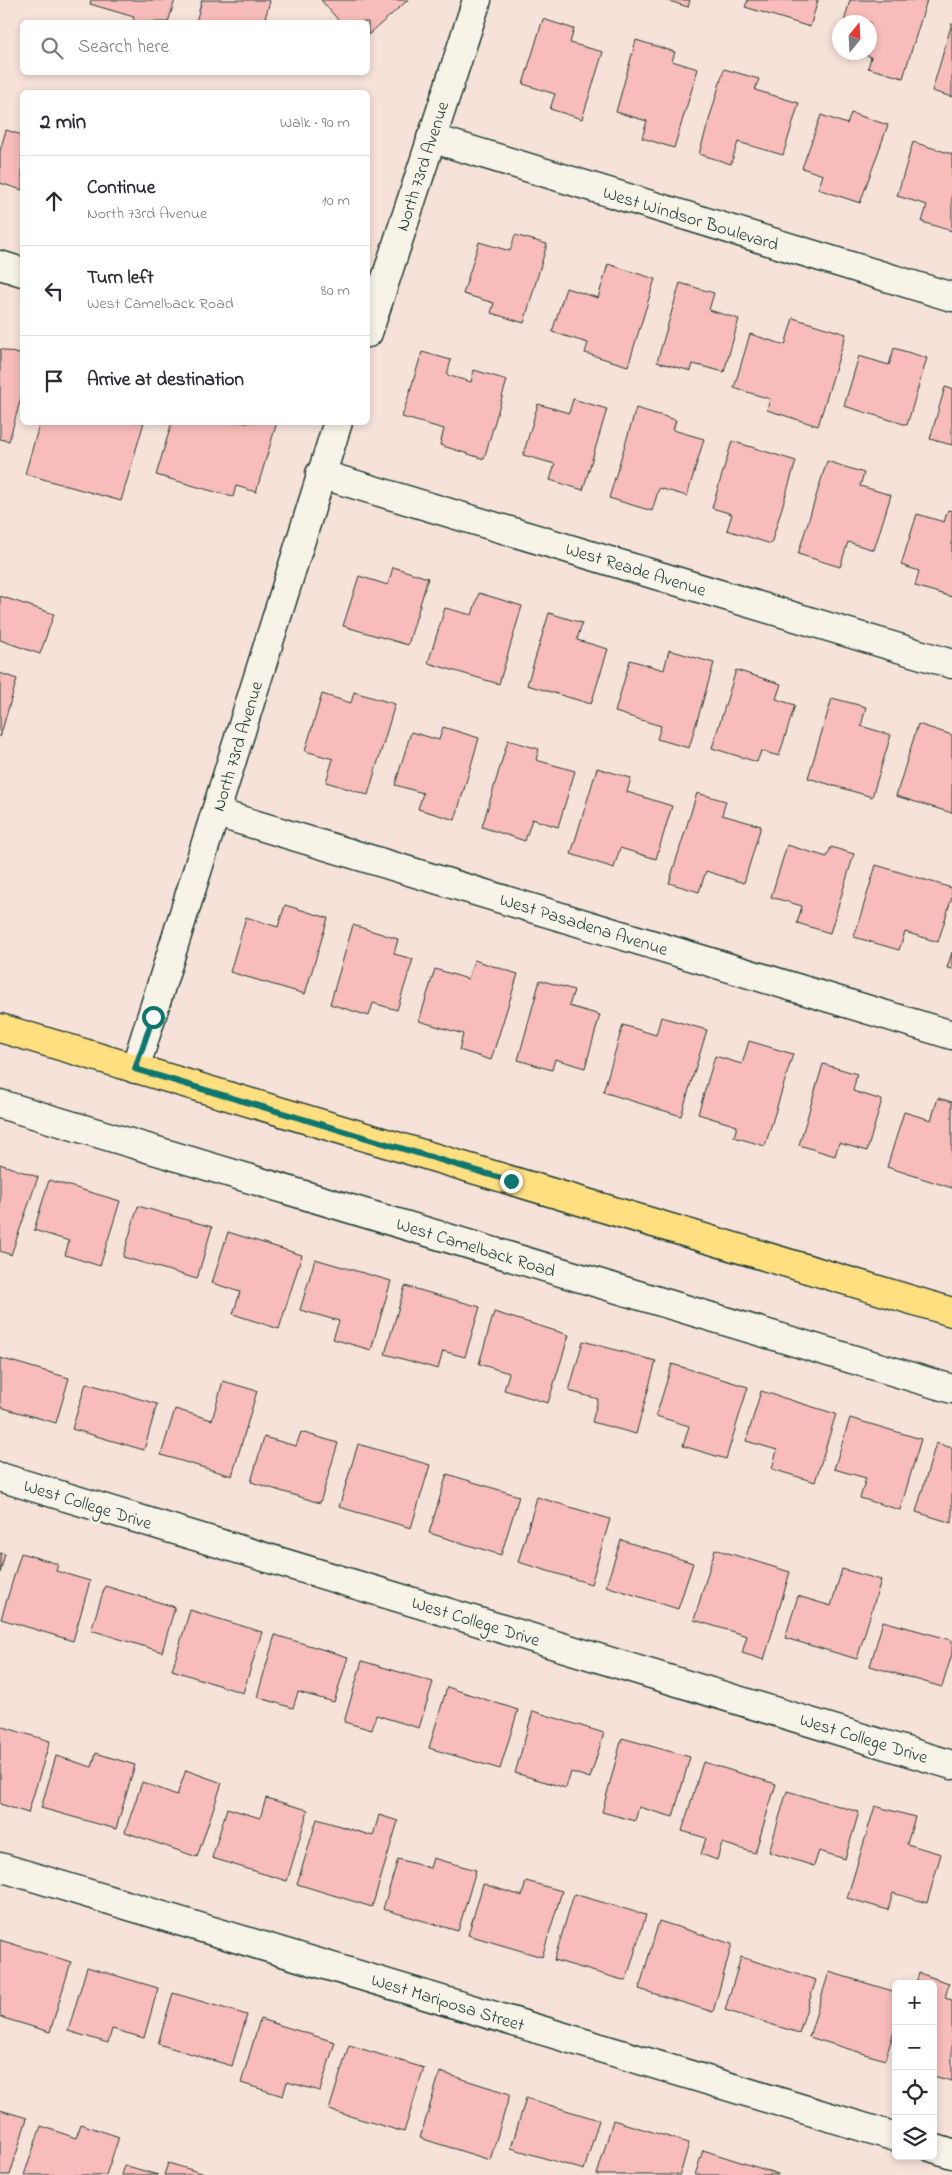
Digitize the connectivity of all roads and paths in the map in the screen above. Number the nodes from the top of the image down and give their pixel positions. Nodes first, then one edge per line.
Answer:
1 (477, 0) edge
2 (431, 138) junction
3 (0, 265) edge
4 (20, 271) edge
5 (952, 298) edge
6 (370, 327) edge
7 (337, 425) edge
8 (320, 474) junction
9 (952, 664) edge
10 (217, 813) junction
11 (0, 1028) edge
12 (952, 1035) edge
13 (135, 1069) junction
14 (0, 1104) edge
15 (952, 1312) edge
16 (952, 1389) edge
17 (0, 1478) edge
18 (952, 1764) edge
19 (0, 1867) edge
20 (892, 2136) edge
21 (937, 2149) edge
22 (952, 2154) edge

1 - 2 street, North 73rd Avenue
2 - 5 street, West Windsor Boulevard
2 - 6 street, North 73rd Avenue
3 - 4 street
7 - 8 street, North 73rd Avenue
8 - 9 street, West Reade Avenue
8 - 10 street, North 73rd Avenue
10 - 12 street, West Pasadena Avenue
10 - 13 street, North 73rd Avenue
11 - 13 main road
13 - 15 main road
14 - 16 street, West Camelback Road
17 - 18 street, West College Drive
19 - 20 street, West Mariposa Street
21 - 22 street

